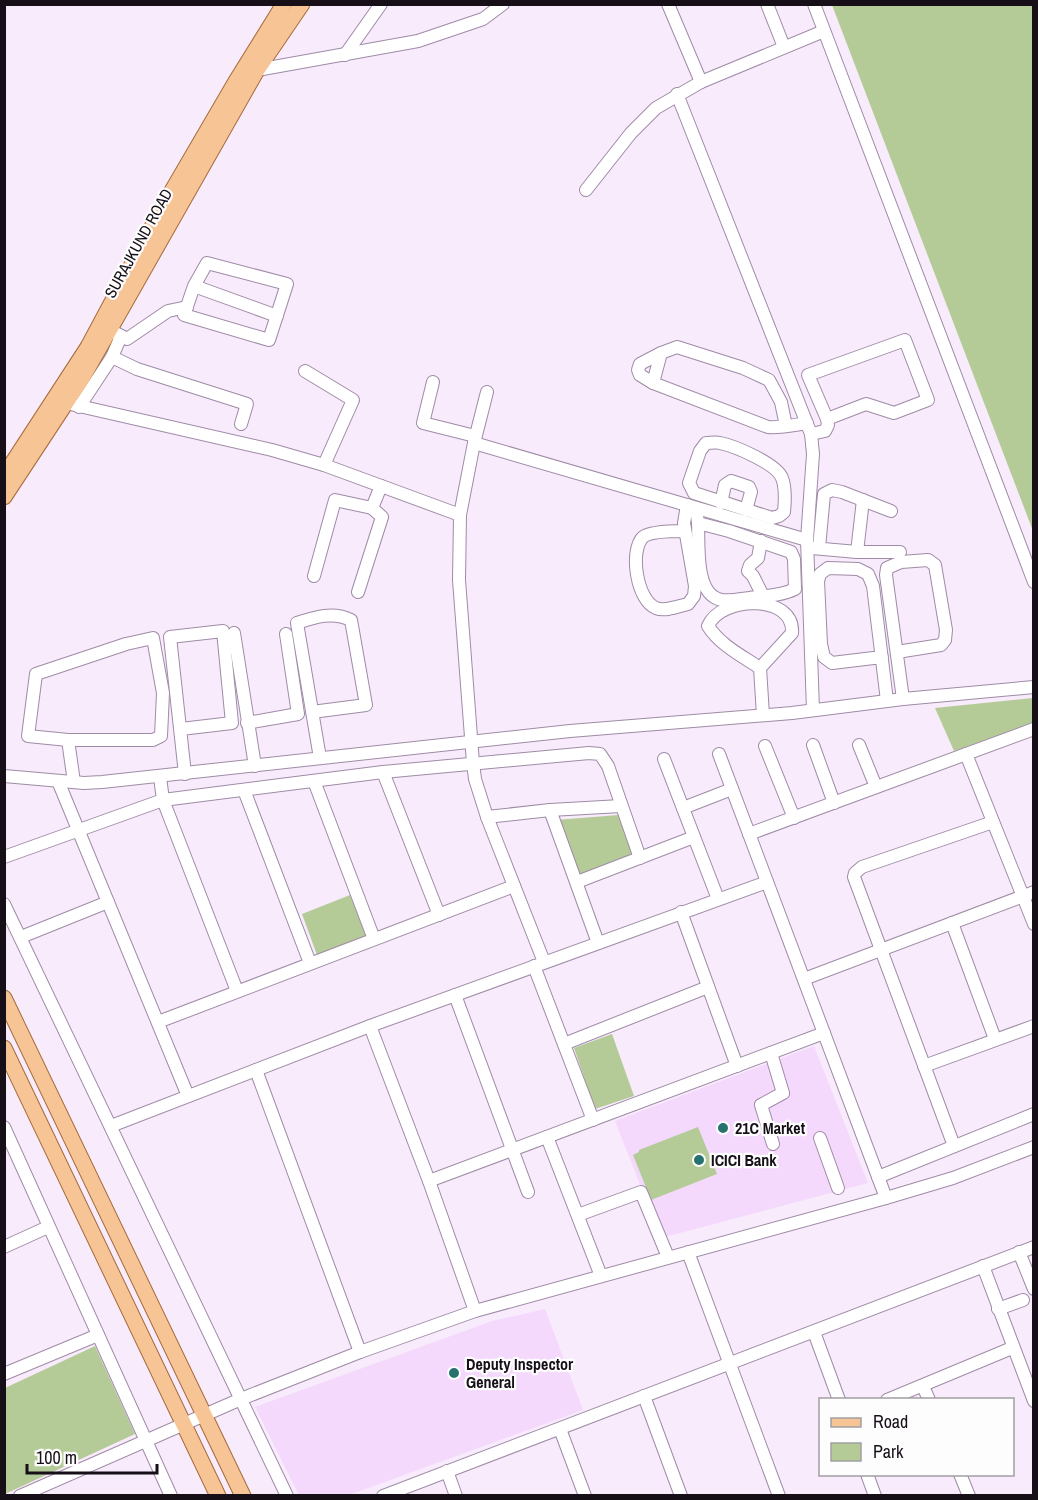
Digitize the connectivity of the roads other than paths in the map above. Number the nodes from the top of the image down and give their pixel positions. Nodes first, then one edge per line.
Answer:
1 (284, 4) edge
2 (302, 4) edge
3 (381, 4) edge
4 (503, 4) edge
5 (668, 4) edge
6 (767, 4) edge
7 (814, 4) edge
8 (824, 31) junction
9 (784, 46) junction
10 (345, 55) junction
11 (257, 70) junction
12 (701, 82) junction
13 (677, 94) junction
14 (586, 190) dead end
15 (194, 286) junction
16 (187, 307) junction
17 (277, 316) junction
18 (116, 333) junction
19 (661, 353) junction
20 (112, 357) junction
21 (305, 371) dead end
22 (433, 382) dead end
23 (653, 383) junction
24 (487, 392) dead end
25 (72, 405) junction
26 (827, 419) junction
27 (241, 424) dead end
28 (786, 426) junction
29 (809, 429) junction
30 (475, 440) junction
31 (324, 465) junction
32 (4, 476) edge
33 (381, 486) junction
34 (4, 497) edge
35 (862, 500) junction
36 (722, 503) junction
37 (692, 506) junction
38 (372, 508) junction
39 (891, 511) dead end
40 (738, 512) junction
41 (460, 515) junction
42 (698, 523) junction
43 (685, 531) junction
44 (761, 541) junction
45 (811, 545) junction
46 (857, 552) junction
47 (900, 552) dead end
48 (314, 576) dead end
49 (1034, 582) edge
50 (358, 592) dead end
51 (764, 596) junction
52 (234, 633) dead end
53 (286, 634) dead end
54 (897, 652) junction
55 (882, 657) junction
56 (760, 668) junction
57 (1034, 687) edge
58 (903, 699) junction
59 (887, 701) junction
60 (813, 710) junction
61 (312, 712) junction
62 (763, 715) junction
63 (248, 723) junction
64 (181, 729) junction
65 (1034, 729) edge
66 (68, 740) junction
67 (472, 741) junction
68 (813, 745) dead end
69 (859, 745) dead end
70 (765, 746) dead end
71 (719, 754) dead end
72 (966, 754) junction
73 (320, 758) junction
74 (664, 759) dead end
75 (473, 763) junction
76 (255, 766) junction
77 (383, 772) junction
78 (185, 774) junction
79 (4, 776) edge
80 (160, 777) junction
81 (58, 781) junction
82 (314, 781) junction
83 (74, 782) junction
84 (876, 787) junction
85 (732, 789) junction
86 (244, 790) junction
87 (164, 800) junction
88 (834, 803) junction
89 (621, 806) junction
90 (683, 808) junction
91 (550, 810) junction
92 (487, 817) junction
93 (794, 818) junction
94 (993, 822) junction
95 (78, 830) junction
96 (749, 834) junction
97 (694, 837) junction
98 (4, 857) edge
99 (640, 858) junction
100 (577, 882) junction
101 (767, 882) junction
102 (514, 886) junction
103 (1028, 894) edge
104 (718, 899) junction
105 (108, 902) junction
106 (4, 904) edge
107 (681, 912) junction
108 (439, 915) junction
109 (952, 923) junction
110 (1034, 924) edge
111 (21, 937) junction
112 (374, 939) junction
113 (598, 943) junction
114 (880, 950) junction
115 (310, 963) junction
116 (539, 964) junction
117 (804, 980) junction
118 (708, 987) junction
119 (237, 991) junction
120 (455, 995) junction
121 (4, 998) edge
122 (158, 1022) junction
123 (370, 1026) junction
124 (1034, 1026) edge
125 (824, 1033) junction
126 (995, 1040) junction
127 (564, 1044) junction
128 (4, 1048) edge
129 (771, 1053) junction
130 (737, 1066) junction
131 (924, 1066) junction
132 (256, 1070) junction
133 (188, 1096) junction
134 (1034, 1114) edge
135 (593, 1120) junction
136 (111, 1126) junction
137 (4, 1127) edge
138 (547, 1137) junction
139 (820, 1138) dead end
140 (773, 1143) dead end
141 (954, 1146) junction
142 (1034, 1147) edge
143 (513, 1150) junction
144 (878, 1177) junction
145 (429, 1181) junction
146 (838, 1188) dead end
147 (528, 1192) dead end
148 (886, 1198) junction
149 (578, 1215) junction
150 (48, 1227) junction
151 (4, 1247) edge
152 (1034, 1247) edge
153 (688, 1252) junction
154 (1019, 1252) junction
155 (668, 1257) junction
156 (983, 1266) junction
157 (601, 1276) junction
158 (1034, 1289) edge
159 (1023, 1300) dead end
160 (998, 1309) junction
161 (475, 1311) junction
162 (814, 1332) junction
163 (98, 1335) junction
164 (1012, 1348) junction
165 (360, 1352) junction
166 (728, 1363) junction
167 (4, 1374) edge
168 (923, 1386) junction
169 (644, 1396) junction
170 (838, 1398) edge
171 (892, 1398) edge
172 (928, 1398) edge
173 (241, 1399) junction
174 (1034, 1401) edge
175 (203, 1414) junction
176 (183, 1424) junction
177 (560, 1429) junction
178 (146, 1441) junction
179 (447, 1471) junction
180 (868, 1476) edge
181 (961, 1476) edge
182 (43, 1491) edge
183 (20, 1496) edge
184 (171, 1496) edge
185 (218, 1496) edge
186 (243, 1496) edge
187 (287, 1496) edge
188 (383, 1496) edge
189 (456, 1496) edge
190 (585, 1496) edge
191 (681, 1496) edge
192 (779, 1496) edge
193 (875, 1496) edge
194 (969, 1496) edge

1 - 32 main road, SURAJKUND ROAD
2 - 11 main road, SURAJKUND ROAD
3 - 10 street
4 - 10 street
5 - 12 street
6 - 9 street
7 - 8 street
8 - 9 street
8 - 49 street
9 - 12 street
10 - 11 street
11 - 18 main road, SURAJKUND ROAD
12 - 13 street
13 - 14 street
13 - 29 street
15 - 16 street
15 - 17 street
15 - 17 street
16 - 17 street
16 - 18 street
18 - 20 street
18 - 25 main road, SURAJKUND ROAD
19 - 23 street
19 - 23 street
19 - 28 street
20 - 25 street
20 - 27 street
21 - 31 street
22 - 30 street
23 - 28 street
24 - 30 street
25 - 31 street
25 - 34 main road, SURAJKUND ROAD
26 - 26 street
26 - 29 street
28 - 29 street
29 - 45 street
30 - 37 street
30 - 41 street
31 - 33 street
33 - 38 street
33 - 41 street
35 - 39 street
35 - 45 street
35 - 46 street
36 - 40 street
36 - 40 street
36 - 40 street
37 - 40 street
37 - 42 street
37 - 43 street
38 - 48 street
38 - 50 street
40 - 45 street
41 - 67 street
42 - 44 street
42 - 51 street
43 - 43 street
44 - 51 street
44 - 51 street
45 - 46 street
45 - 60 street
46 - 47 street
52 - 63 street
53 - 63 street
54 - 54 street
54 - 58 street
55 - 55 street
55 - 59 street
56 - 56 street
56 - 62 street
57 - 58 street
58 - 59 street
59 - 60 street
60 - 62 street
61 - 61 street
61 - 73 street
62 - 67 street
63 - 76 street
64 - 64 street
64 - 78 street
65 - 72 street
66 - 66 street
66 - 83 street
67 - 73 street
67 - 75 street
68 - 88 street
69 - 84 street
70 - 93 street
71 - 85 street
72 - 84 street
72 - 94 street
73 - 76 street
74 - 90 street
75 - 77 street
75 - 89 street
75 - 92 street
76 - 78 street
77 - 82 street
77 - 108 street
78 - 80 street
79 - 81 street
80 - 83 street
80 - 87 street
81 - 83 street
81 - 95 street
82 - 86 street
82 - 112 street
84 - 88 street
85 - 90 street
85 - 96 street
86 - 87 street
86 - 115 street
87 - 95 street
87 - 119 street
88 - 93 street
89 - 91 street
89 - 99 street
90 - 97 street
91 - 92 street
91 - 100 street
92 - 102 street
93 - 96 street
94 - 103 street
94 - 114 street
95 - 98 street
95 - 105 street
96 - 101 street
97 - 99 street
97 - 104 street
99 - 100 street
100 - 113 street
101 - 104 street
101 - 117 street
102 - 108 street
102 - 116 street
103 - 109 street
103 - 110 street
104 - 107 street
105 - 111 street
105 - 122 street
106 - 111 street
107 - 113 street
107 - 118 street
108 - 112 street
109 - 114 street
109 - 126 street
111 - 136 street
112 - 115 street
113 - 116 street
114 - 117 street
114 - 131 street
115 - 119 street
116 - 120 street
116 - 127 street
117 - 125 street
118 - 127 street
118 - 130 street
119 - 122 street
120 - 123 street
120 - 143 street
121 - 175 main road
122 - 133 street
123 - 132 street
123 - 145 street
124 - 126 street
125 - 129 street
125 - 144 street
126 - 131 street
127 - 135 street
128 - 176 main road
129 - 130 street
129 - 140 street
130 - 135 street
131 - 141 street
132 - 133 street
132 - 165 street
133 - 136 street
134 - 141 street
135 - 138 street
136 - 173 street
137 - 150 street
138 - 143 street
138 - 149 street
139 - 146 street
141 - 144 street
142 - 148 street
143 - 145 street
143 - 147 street
144 - 148 street
145 - 161 street
148 - 153 street
149 - 155 street
149 - 157 street
150 - 151 street
150 - 163 street
152 - 154 street
153 - 155 street
153 - 166 street
154 - 156 street
154 - 158 street
155 - 157 street
156 - 160 street
156 - 162 street
157 - 161 street
159 - 160 street
160 - 164 street
161 - 165 street
162 - 166 street
162 - 170 street
163 - 167 street
163 - 178 street
164 - 168 street
164 - 174 street
165 - 173 street
166 - 169 street
166 - 192 street
168 - 171 street
168 - 172 street
169 - 177 street
169 - 191 street
173 - 175 street
173 - 187 street
175 - 176 street
175 - 186 main road
176 - 178 street
176 - 185 main road
177 - 179 street
177 - 190 street
178 - 182 street
178 - 184 street
179 - 188 street
179 - 189 street
180 - 193 street
181 - 194 street
182 - 183 street

